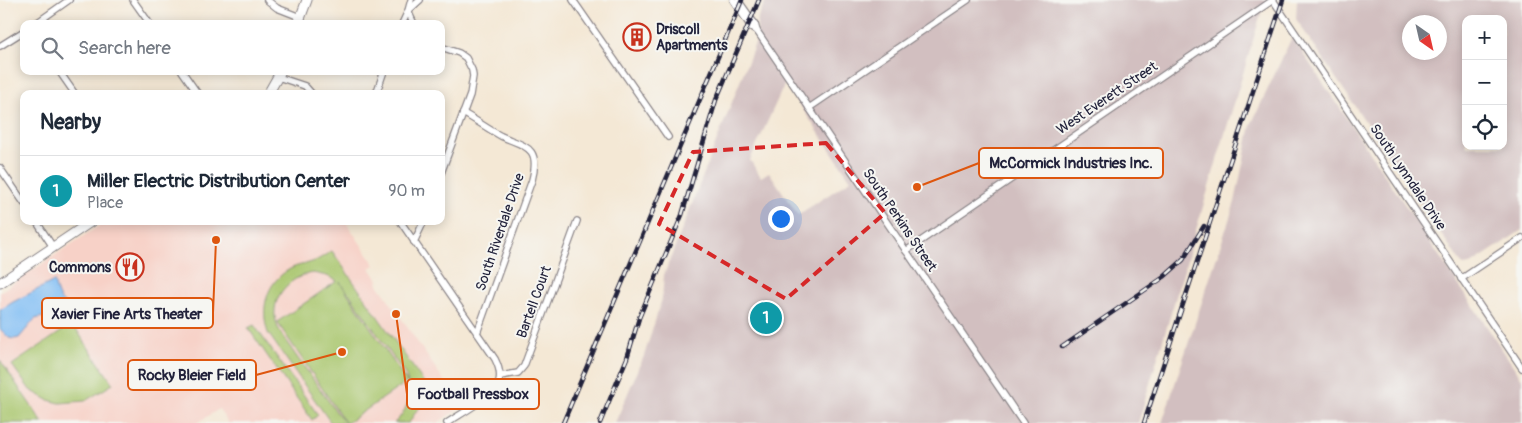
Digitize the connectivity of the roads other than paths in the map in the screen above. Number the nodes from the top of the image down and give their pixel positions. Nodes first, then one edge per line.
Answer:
1 (69, 0) edge
2 (133, 0) edge
3 (267, 0) edge
4 (307, 0) edge
5 (411, 0) edge
6 (420, 0) edge
7 (574, 0) edge
8 (733, 0) edge
9 (738, 0) edge
10 (968, 0) edge
11 (1273, 0) edge
12 (408, 11) junction
13 (40, 20) edge
14 (147, 20) edge
15 (299, 20) edge
16 (404, 20) edge
17 (412, 20) edge
18 (756, 31) junction
19 (20, 34) edge
20 (0, 46) edge
21 (445, 48) edge
22 (62, 75) edge
23 (185, 75) edge
24 (278, 75) edge
25 (281, 75) edge
26 (383, 75) edge
27 (72, 90) edge
28 (195, 90) edge
29 (270, 90) edge
30 (308, 90) edge
31 (377, 90) edge
32 (809, 108) junction
33 (463, 113) junction
34 (668, 137) dead end
35 (445, 162) edge
36 (0, 168) edge
37 (20, 197) edge
38 (577, 221) dead end
39 (39, 225) edge
40 (86, 225) edge
41 (403, 225) edge
42 (422, 225) edge
43 (1522, 238) edge
44 (414, 242) junction
45 (54, 247) junction
46 (906, 251) junction
47 (1461, 279) junction
48 (0, 283) edge
49 (477, 333) junction
50 (1522, 368) edge
51 (500, 376) junction
52 (447, 423) edge
53 (1023, 423) edge

1 - 13 street
2 - 14 street
3 - 15 street
4 - 15 main road
5 - 12 street
6 - 12 street
7 - 34 street
8 - 18 street, South Perkins Street
9 - 18 street, South Perkins Street
10 - 32 street
11 - 46 street, West Everett Street
11 - 47 street, South Lynndale Drive
12 - 16 street
12 - 17 street
18 - 32 street, South Perkins Street
19 - 20 street
21 - 33 street
22 - 27 street
23 - 28 street
24 - 29 main road
25 - 30 street
26 - 31 street
32 - 46 street, South Perkins Street
33 - 35 street
33 - 49 street, South Riverdale Drive
36 - 37 street
38 - 51 street, Bartell Court
39 - 45 street
40 - 45 main road
41 - 44 street
42 - 44 street
43 - 47 street
44 - 49 street
45 - 48 main road
46 - 53 street, South Perkins Street
47 - 50 street, South Lynndale Drive
49 - 51 street
51 - 52 street

